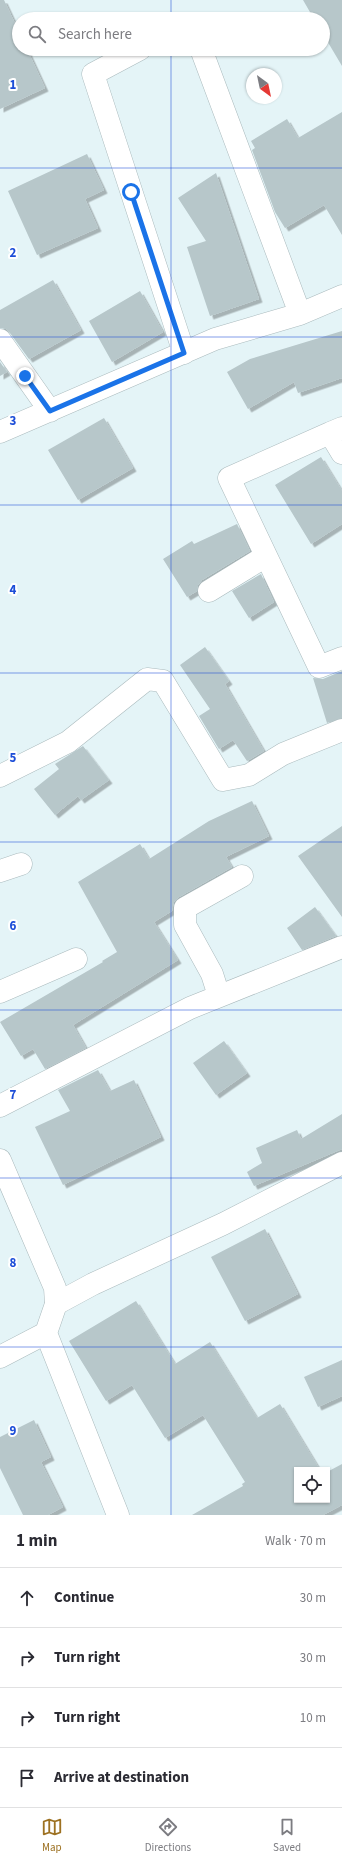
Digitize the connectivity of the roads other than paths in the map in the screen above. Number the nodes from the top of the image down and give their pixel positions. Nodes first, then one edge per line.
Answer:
1 (127, 56) edge
2 (205, 56) edge
3 (342, 296) edge
4 (300, 314) junction
5 (0, 340) edge
6 (184, 353) junction
7 (50, 411) junction
8 (336, 430) edge
9 (0, 432) edge
10 (342, 453) edge
11 (266, 556) junction
12 (209, 591) dead end
13 (342, 658) edge
14 (342, 730) edge
15 (0, 776) edge
16 (20, 864) dead end
17 (0, 871) edge
18 (242, 876) dead end
19 (342, 947) edge
20 (76, 959) dead end
21 (0, 992) edge
22 (219, 996) junction
23 (0, 1106) edge
24 (0, 1160) edge
25 (342, 1163) edge
26 (56, 1304) junction
27 (46, 1333) junction
28 (0, 1357) edge
29 (118, 1515) edge

1 - 6 street
2 - 4 street
3 - 4 street
4 - 6 street
5 - 7 street
6 - 7 street
7 - 9 street
8 - 10 street
8 - 11 street
11 - 12 street
11 - 13 street
14 - 15 street
16 - 17 street
18 - 22 street
19 - 22 street
20 - 21 street
22 - 23 street
24 - 26 street
25 - 26 street
26 - 27 street
27 - 28 street
27 - 29 street

